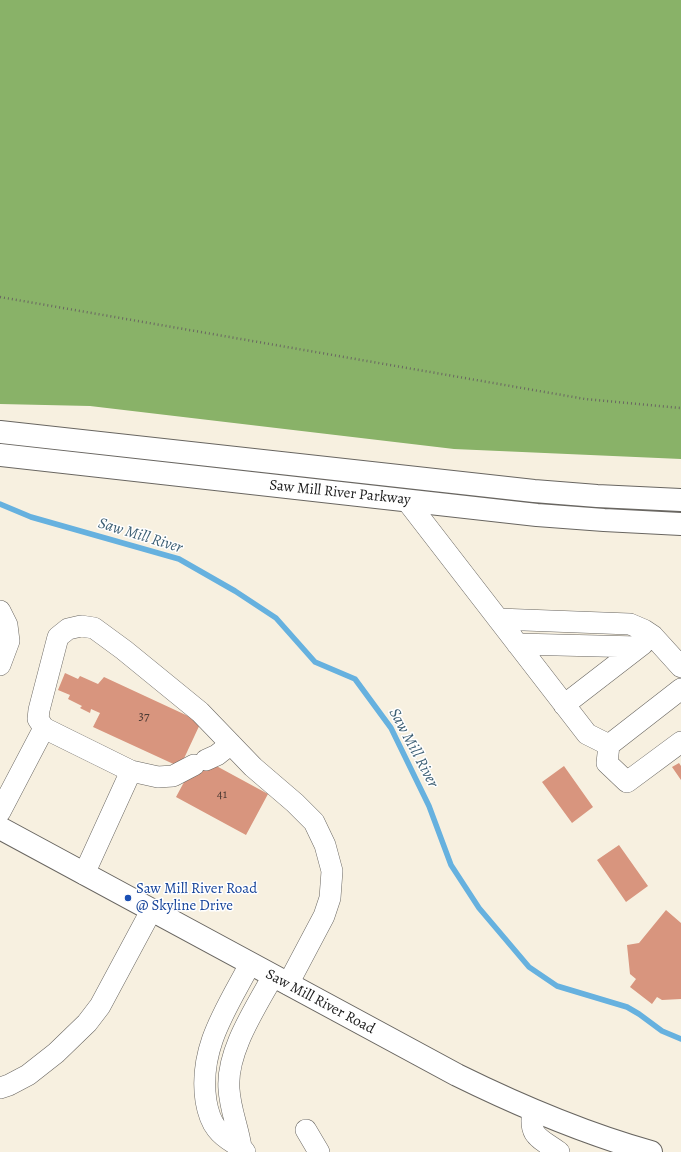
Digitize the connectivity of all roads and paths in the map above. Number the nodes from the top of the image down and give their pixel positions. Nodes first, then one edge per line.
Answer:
1 (0, 297) edge
2 (681, 408) edge
3 (0, 432) edge
4 (0, 455) edge
5 (681, 500) edge
6 (407, 501) junction
7 (681, 524) edge
8 (0, 611) edge
9 (498, 619) junction
10 (646, 641) junction
11 (517, 644) junction
12 (0, 665) edge
13 (681, 667) edge
14 (681, 689) edge
15 (564, 706) junction
16 (44, 728) junction
17 (681, 742) edge
18 (231, 744) junction
19 (609, 745) junction
20 (131, 771) junction
21 (0, 812) edge
22 (0, 828) edge
23 (84, 874) junction
24 (151, 911) junction
25 (250, 964) junction
26 (281, 980) junction
27 (0, 1088) edge
28 (533, 1111) junction
29 (306, 1130) dead end
30 (538, 1144) edge
31 (243, 1149) edge
32 (319, 1152) edge
33 (559, 1152) edge
34 (651, 1152) edge

1 - 2 path
3 - 5 main road, Saw Mill River Parkway
4 - 6 main road, Saw Mill River Parkway
6 - 7 main road, Saw Mill River Parkway
6 - 9 street
8 - 12 street
9 - 10 street
9 - 11 street
10 - 11 street
10 - 13 street
10 - 15 street
11 - 15 street
14 - 19 street
15 - 19 street
16 - 18 street
16 - 20 street
16 - 21 street
17 - 19 street
18 - 20 street
18 - 26 street
20 - 23 street
22 - 23 main road, Saw Mill River Road
23 - 24 main road, Saw Mill River Road
24 - 25 main road, Saw Mill River Road
24 - 27 street
25 - 26 main road, Saw Mill River Road
25 - 31 street
26 - 28 main road, Saw Mill River Road
26 - 31 street
28 - 30 street
28 - 34 main road, Saw Mill River Road
29 - 32 street
30 - 33 street

